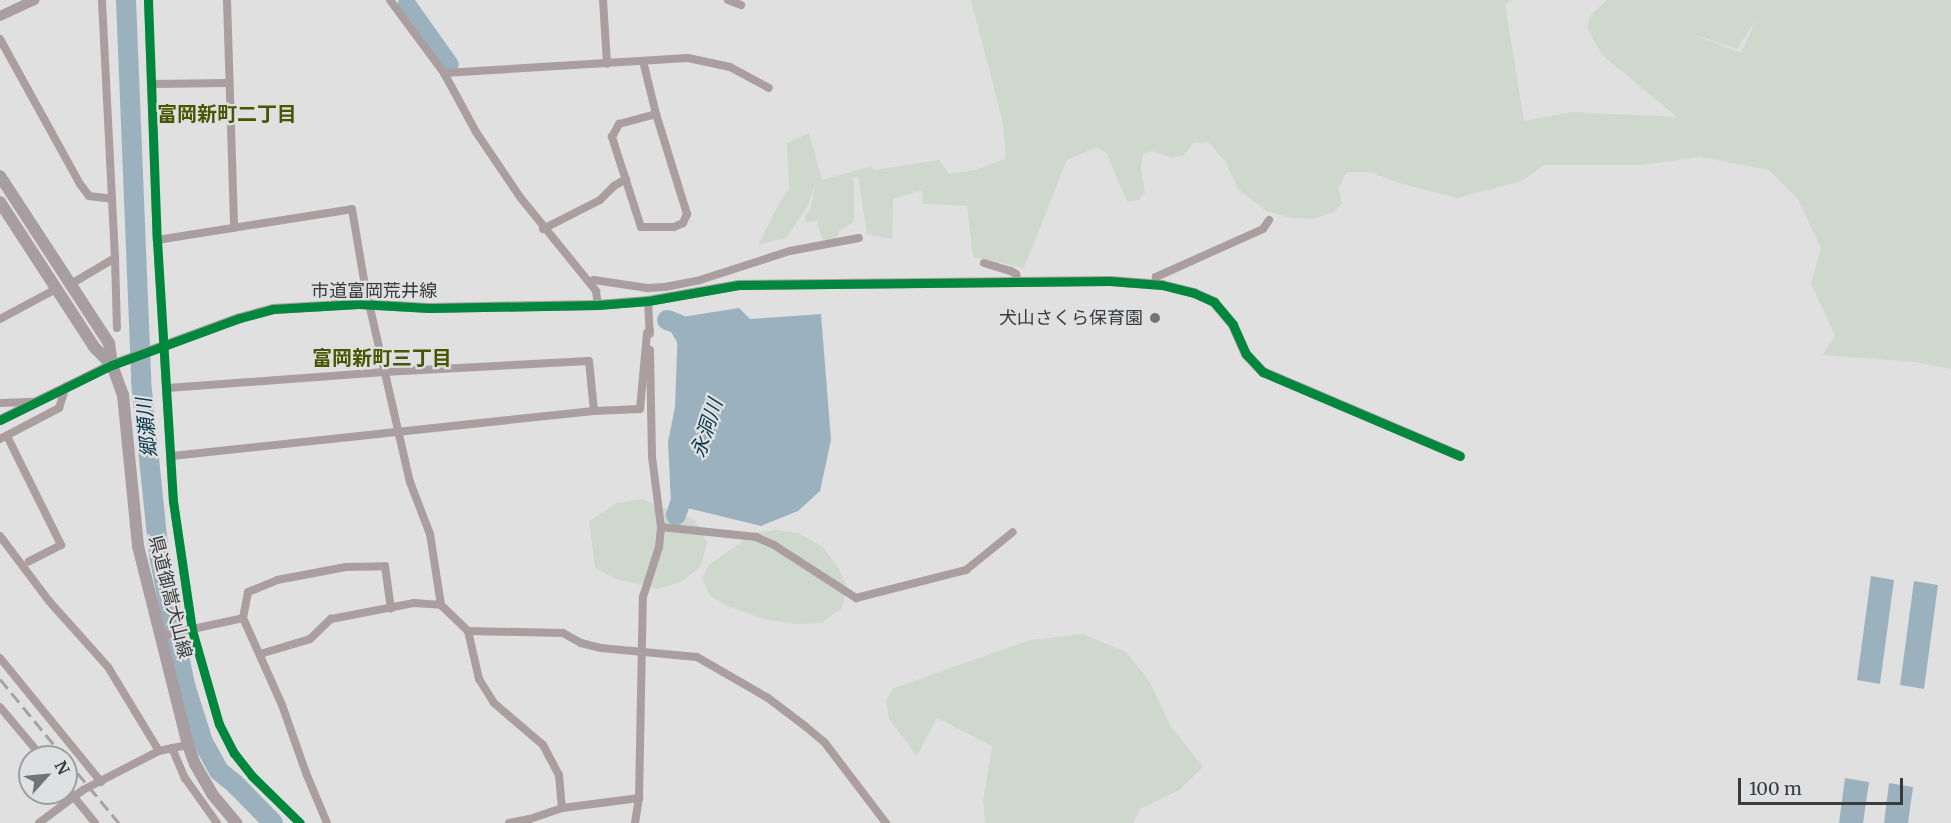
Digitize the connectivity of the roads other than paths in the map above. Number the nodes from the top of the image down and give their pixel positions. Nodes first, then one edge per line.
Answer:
1 (35, 0) edge
2 (102, 0) edge
3 (148, 0) edge
4 (227, 0) edge
5 (390, 0) edge
6 (603, 0) edge
7 (728, 0) edge
8 (741, 5) dead end
9 (0, 16) edge
10 (0, 39) edge
11 (643, 61) junction
12 (607, 64) junction
13 (444, 73) junction
14 (228, 83) junction
15 (151, 84) junction
16 (769, 88) dead end
17 (656, 114) junction
18 (0, 176) edge
19 (626, 179) junction
20 (112, 200) junction
21 (0, 202) edge
22 (1269, 220) dead end
23 (234, 228) junction
24 (543, 229) junction
25 (859, 238) dead end
26 (157, 240) junction
27 (115, 258) junction
28 (984, 263) dead end
29 (1018, 282) junction
30 (590, 283) junction
31 (71, 284) junction
32 (1155, 284) junction
33 (56, 289) junction
34 (648, 301) junction
35 (598, 305) junction
36 (370, 306) junction
37 (0, 319) edge
38 (117, 328) dead end
39 (650, 330) junction
40 (163, 344) junction
41 (112, 365) junction
42 (384, 372) junction
43 (66, 386) junction
44 (168, 388) junction
45 (36, 402) junction
46 (0, 403) edge
47 (594, 411) junction
48 (0, 420) edge
49 (398, 430) junction
50 (3, 438) edge
51 (172, 456) junction
52 (1460, 456) dead end
53 (661, 527) junction
54 (1013, 532) dead end
55 (0, 536) edge
56 (29, 561) dead end
57 (441, 605) junction
58 (390, 609) junction
59 (243, 618) junction
60 (192, 630) junction
61 (468, 631) junction
62 (160, 636) junction
63 (643, 651) junction
64 (260, 654) junction
65 (0, 658) edge
66 (0, 707) edge
67 (32, 745) edge
68 (188, 745) junction
69 (172, 748) junction
70 (159, 751) junction
71 (101, 782) junction
72 (78, 793) edge
73 (639, 798) junction
74 (78, 801) edge
75 (61, 805) edge
76 (562, 808) junction
77 (530, 821) edge
78 (39, 823) edge
79 (95, 823) edge
80 (217, 823) edge
81 (236, 823) edge
82 (300, 823) edge
83 (327, 823) edge
84 (509, 823) edge
85 (635, 823) edge
86 (886, 823) edge

1 - 9 street
2 - 20 street
3 - 15 street
4 - 14 street
5 - 13 street
6 - 12 street
7 - 8 street
10 - 20 street
11 - 12 street
11 - 16 street
11 - 17 street
12 - 13 street
13 - 24 street
14 - 15 street
14 - 23 street
15 - 26 street
17 - 19 street
17 - 19 street
18 - 31 main road, 県道御嵩犬山線
19 - 24 street
20 - 27 street
21 - 33 main road, 県道御嵩犬山線
22 - 32 street
23 - 26 street
23 - 36 street
24 - 30 street
25 - 30 street
26 - 40 street
27 - 31 street
27 - 38 street
28 - 29 street
29 - 32 street, 市道富岡荒井線
29 - 34 street, 市道富岡荒井線
30 - 35 street
31 - 41 main road, 県道御嵩犬山線
32 - 52 street, 市道富岡荒井線
33 - 37 street
33 - 41 main road, 県道御嵩犬山線
34 - 35 street, 市道富岡荒井線
34 - 39 street
35 - 36 street, 市道富岡荒井線
36 - 40 street, 市道富岡荒井線
36 - 42 street
39 - 47 street
39 - 53 street
40 - 41 street, 市道富岡荒井線
40 - 44 street
41 - 43 street, 市道富岡荒井線
41 - 62 main road, 県道御嵩犬山線
42 - 44 street
42 - 47 street
42 - 49 street
43 - 45 street, 市道富岡荒井線
43 - 50 street
44 - 51 street
45 - 46 street
45 - 48 street, 市道富岡荒井線
47 - 49 street
49 - 51 street
49 - 57 street
50 - 56 street
51 - 60 street
53 - 54 street
53 - 63 street
55 - 70 street
57 - 58 street
57 - 61 street
58 - 59 street
58 - 64 street
59 - 60 street
59 - 64 street
60 - 62 street
60 - 82 street
61 - 63 street
61 - 76 street
62 - 68 main road, 県道御嵩犬山線
63 - 73 street
63 - 86 street
64 - 83 street
65 - 71 street
66 - 67 street
68 - 69 street
68 - 81 main road, 県道御嵩犬山線
69 - 70 street
69 - 80 street
70 - 71 street
71 - 72 street
73 - 76 street
73 - 85 street
74 - 79 street
75 - 78 street
76 - 77 street
77 - 84 street

